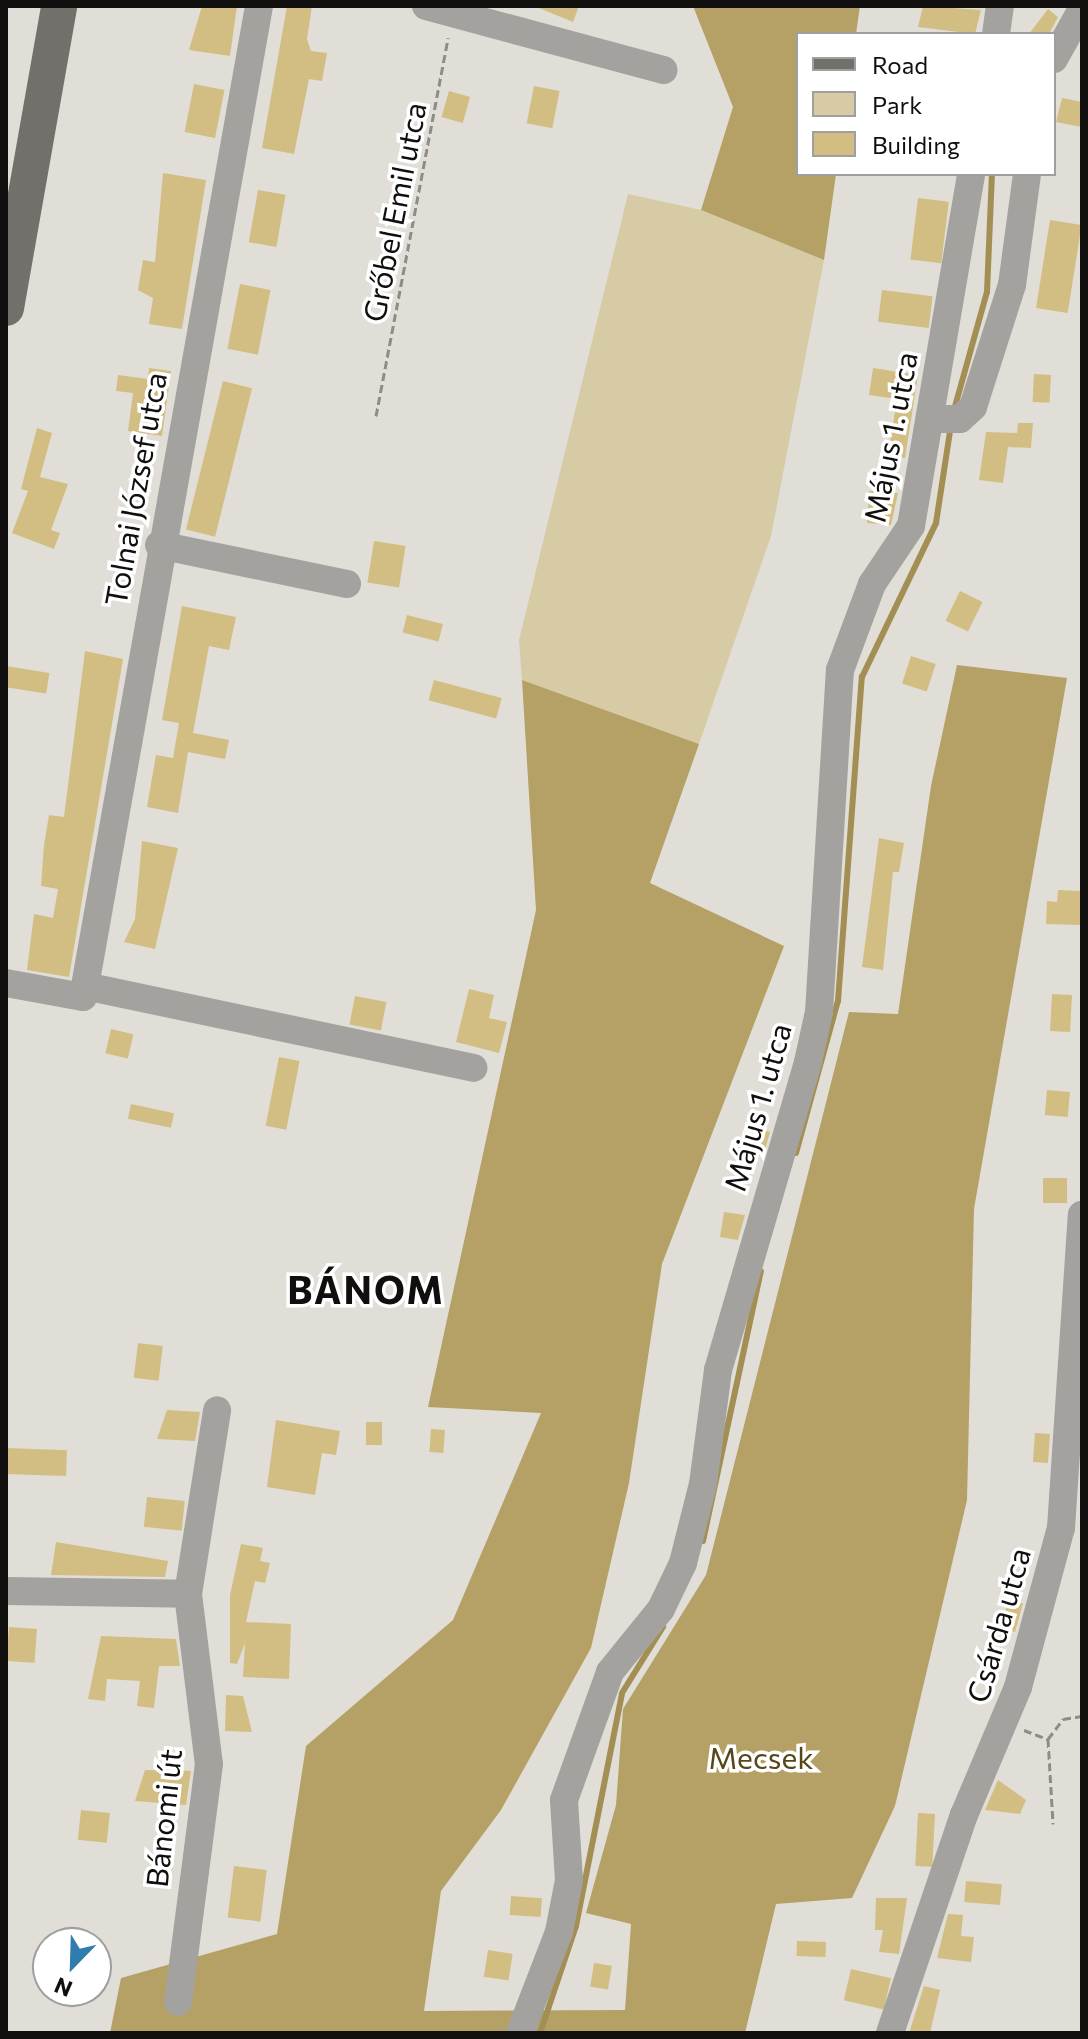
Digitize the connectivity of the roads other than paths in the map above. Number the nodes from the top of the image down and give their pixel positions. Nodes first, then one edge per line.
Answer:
1 (59, 6) edge
2 (259, 6) edge
3 (1000, 6) edge
4 (1082, 9) edge
5 (439, 10) edge
6 (996, 32) edge
7 (1056, 55) edge
8 (664, 70) dead end
9 (971, 176) edge
10 (1027, 176) edge
11 (6, 308) edge
12 (946, 419) junction
13 (159, 545) junction
14 (347, 584) dead end
15 (6, 983) edge
16 (85, 986) junction
17 (473, 1068) dead end
18 (1082, 1215) edge
19 (217, 1410) dead end
20 (6, 1591) edge
21 (188, 1594) junction
22 (178, 2002) dead end
23 (520, 2033) edge
24 (890, 2033) edge

1 - 11 main road
2 - 13 street, Tolnai József utca
3 - 6 street
4 - 7 street
5 - 8 street
9 - 12 street, Május 1. utca
10 - 12 street
12 - 23 street, Május 1. utca
13 - 14 street
13 - 16 street, Tolnai József utca
15 - 16 street
16 - 17 street
18 - 24 street, Csárda utca
19 - 21 street, Bánomi út
20 - 21 street
21 - 22 street, Bánomi út

